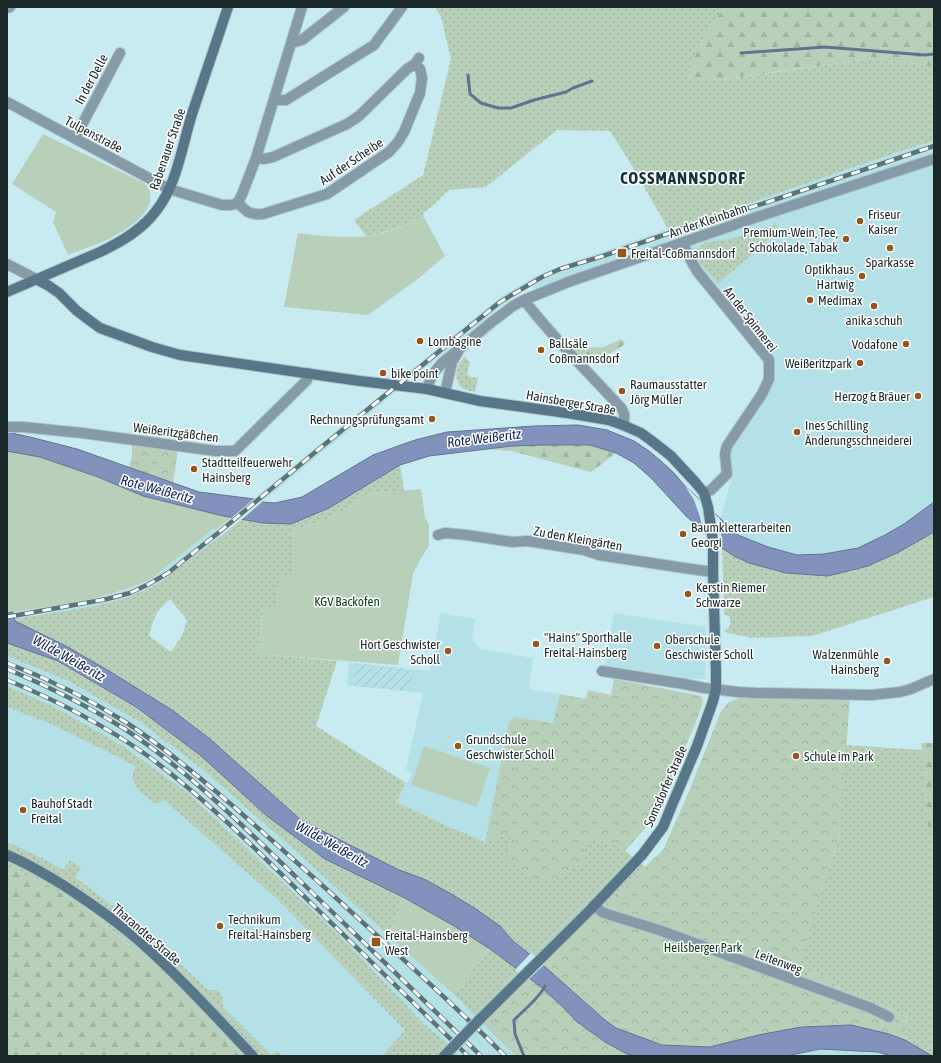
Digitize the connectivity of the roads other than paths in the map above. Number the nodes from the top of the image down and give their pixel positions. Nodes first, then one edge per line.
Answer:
1 (228, 7) edge
2 (302, 7) edge
3 (344, 7) edge
4 (402, 7) edge
5 (291, 43) junction
6 (120, 53) dead end
7 (274, 99) junction
8 (7, 102) edge
9 (75, 138) junction
10 (256, 158) junction
11 (934, 159) edge
12 (169, 189) junction
13 (238, 202) junction
14 (683, 243) junction
15 (7, 264) edge
16 (36, 279) junction
17 (7, 292) edge
18 (524, 300) junction
19 (460, 349) junction
20 (308, 373) junction
21 (428, 389) junction
22 (445, 392) junction
23 (623, 425) junction
24 (7, 427) edge
25 (704, 493) junction
26 (438, 535) dead end
27 (713, 572) junction
28 (602, 671) dead end
29 (934, 679) edge
30 (716, 689) junction
31 (7, 855) edge
32 (594, 905) junction
33 (889, 1017) dead end
34 (253, 1056) edge
35 (444, 1056) edge

1 - 12 street, Rabenauer Straße
2 - 5 street
3 - 5 street
4 - 7 street
5 - 7 street
6 - 9 street, In der Delle
7 - 10 street
8 - 9 street, Tulpenstraße
9 - 12 street, Tulpenstraße
10 - 13 street
10 - 13 street, Auf der Scheibe
11 - 14 street, An der Kleinbahn
12 - 13 street
12 - 16 street, Rabenauer Straße
14 - 18 street, An der Kleinbahn
14 - 25 street, An der Spinnerei
15 - 16 street
16 - 17 street, Rabenauer Straße
16 - 20 street, Hainsberger Straße
18 - 19 street, An der Kleinbahn
18 - 23 street
19 - 21 street, An der Kleinbahn
19 - 22 street, An der Kleinbahn
20 - 21 street, Hainsberger Straße
20 - 24 street, Weißeritzgäßchen
21 - 22 street, Hainsberger Straße
22 - 23 street, Hainsberger Straße
23 - 25 street, Hainsberger Straße
25 - 27 street, Hainsberger Straße
26 - 27 street, Zu den Kleingärten
27 - 30 street, Hainsberger Straße
28 - 30 street
29 - 30 street
30 - 32 street, Somsdorfer Straße
31 - 34 street, Tharandter Straße
32 - 33 street, Leitenweg
32 - 35 street, Somsdorfer Straße, bridge

